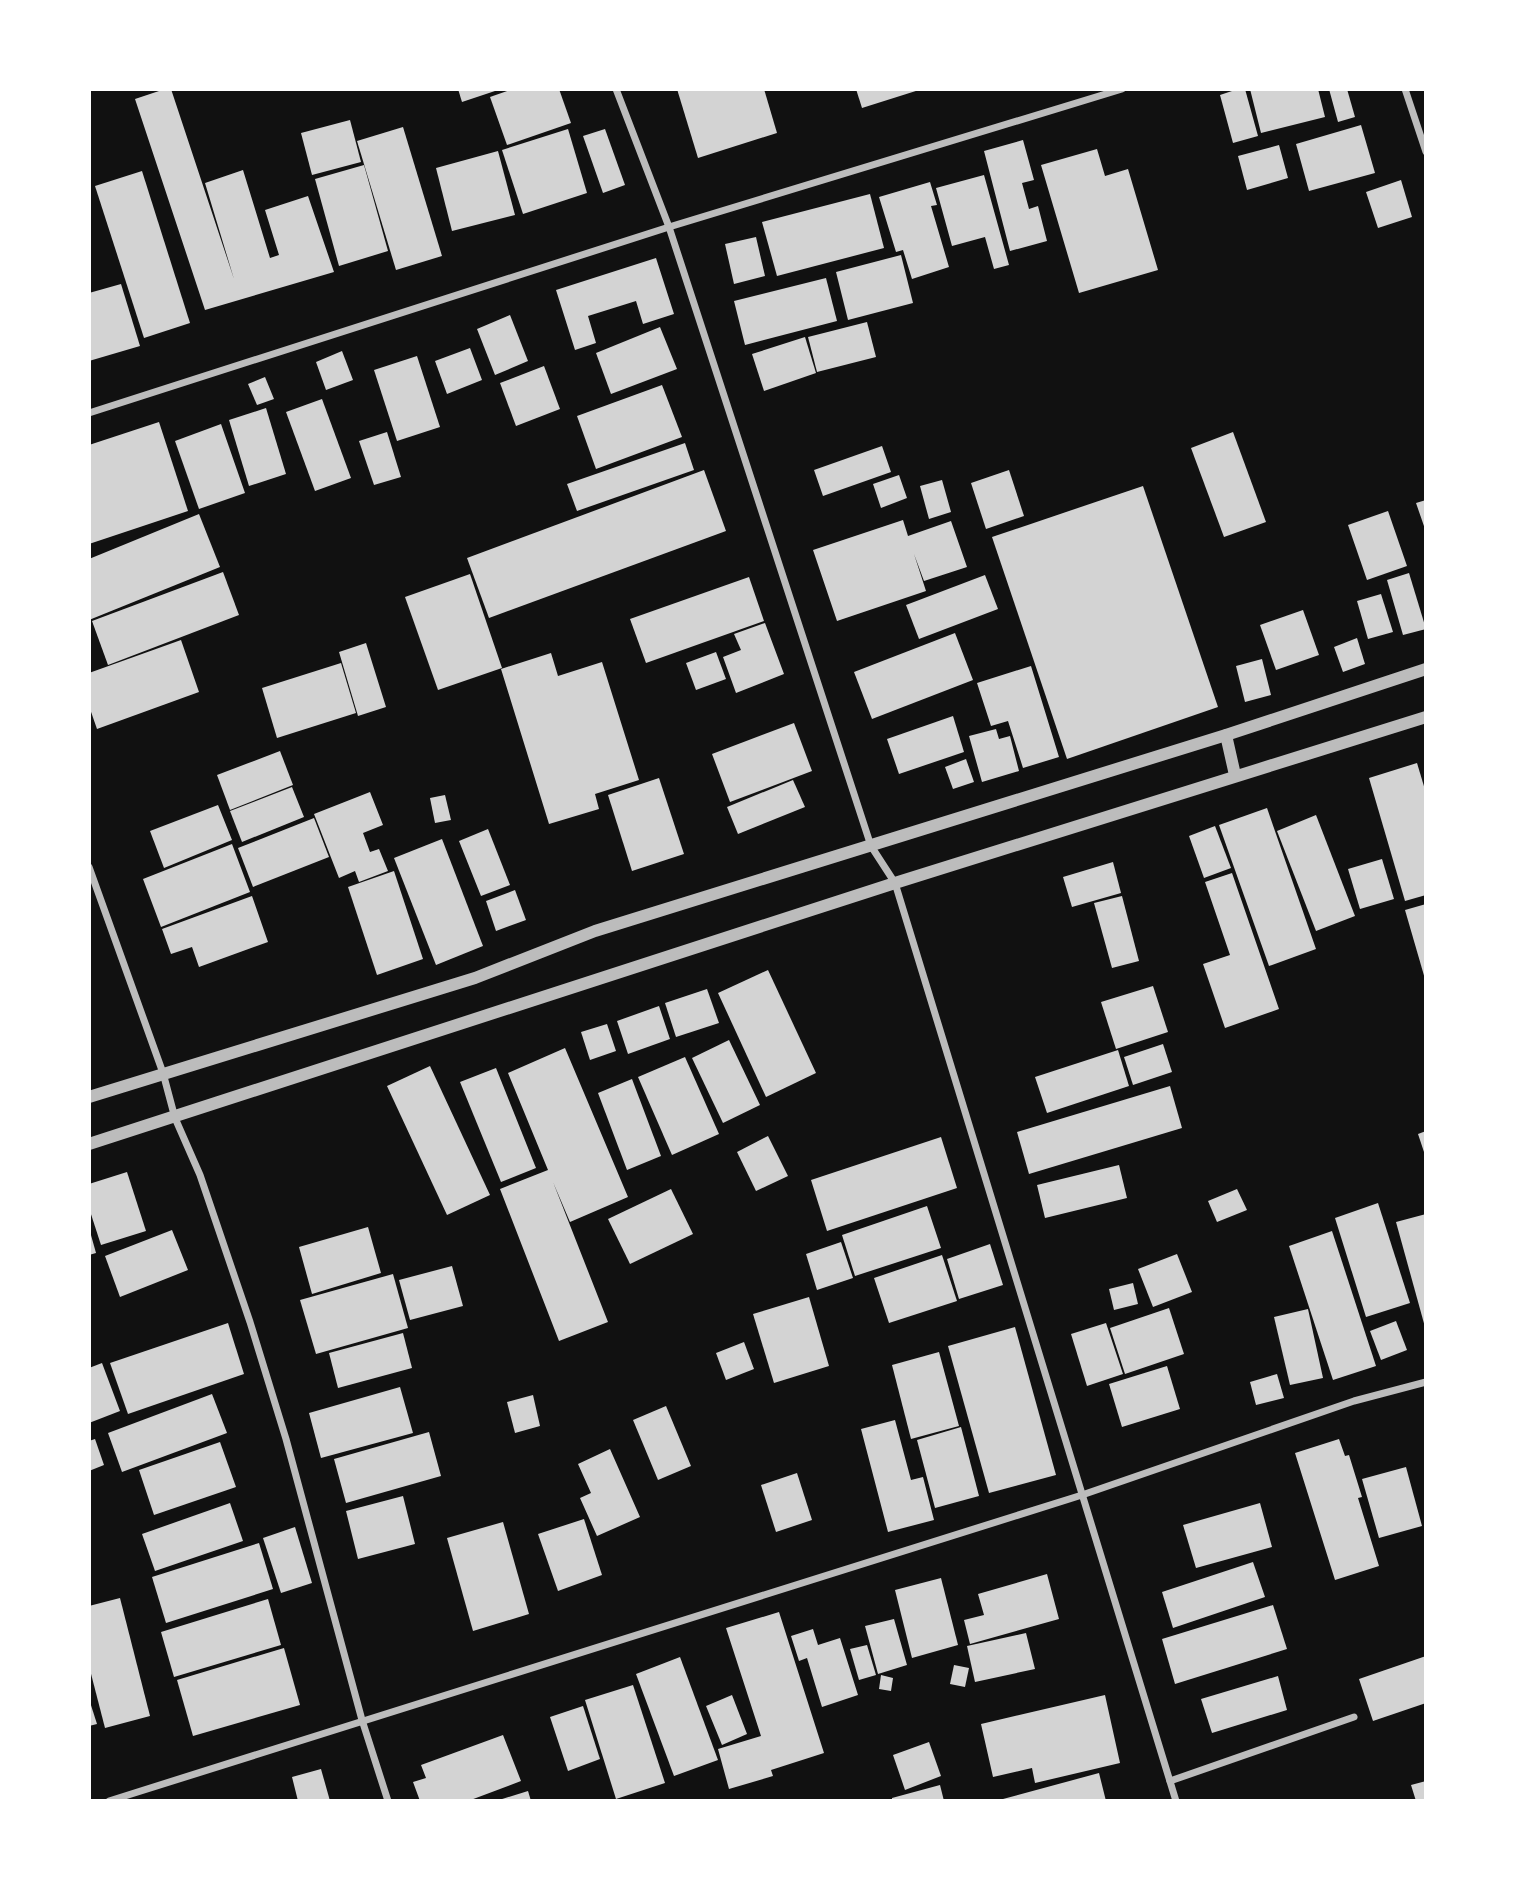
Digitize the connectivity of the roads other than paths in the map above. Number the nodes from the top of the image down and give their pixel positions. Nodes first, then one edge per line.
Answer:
1 (616, 89) edge
2 (1122, 89) edge
3 (1405, 89) edge
4 (1426, 152) edge
5 (669, 227) junction
6 (89, 414) edge
7 (1426, 668) edge
8 (1426, 717) edge
9 (1226, 735) junction
10 (1236, 775) junction
11 (871, 846) junction
12 (89, 867) edge
13 (895, 883) junction
14 (163, 1073) junction
15 (89, 1097) edge
16 (175, 1118) junction
17 (89, 1144) edge
18 (1426, 1382) edge
19 (1082, 1495) junction
20 (1354, 1717) dead end
21 (362, 1720) junction
22 (1170, 1781) junction
23 (109, 1801) edge
24 (388, 1801) edge
25 (1176, 1801) edge

1 - 5 street
2 - 5 street
3 - 4 street
5 - 6 street
5 - 11 street
7 - 9 street
8 - 10 street
9 - 10 street
9 - 11 street
10 - 13 street
11 - 13 street
11 - 14 street
12 - 14 street
13 - 16 street
13 - 19 street
14 - 15 street
14 - 16 street
16 - 17 street
16 - 21 street
18 - 19 street
19 - 21 street
19 - 22 street
20 - 22 street
21 - 23 street
21 - 24 street
22 - 25 street

